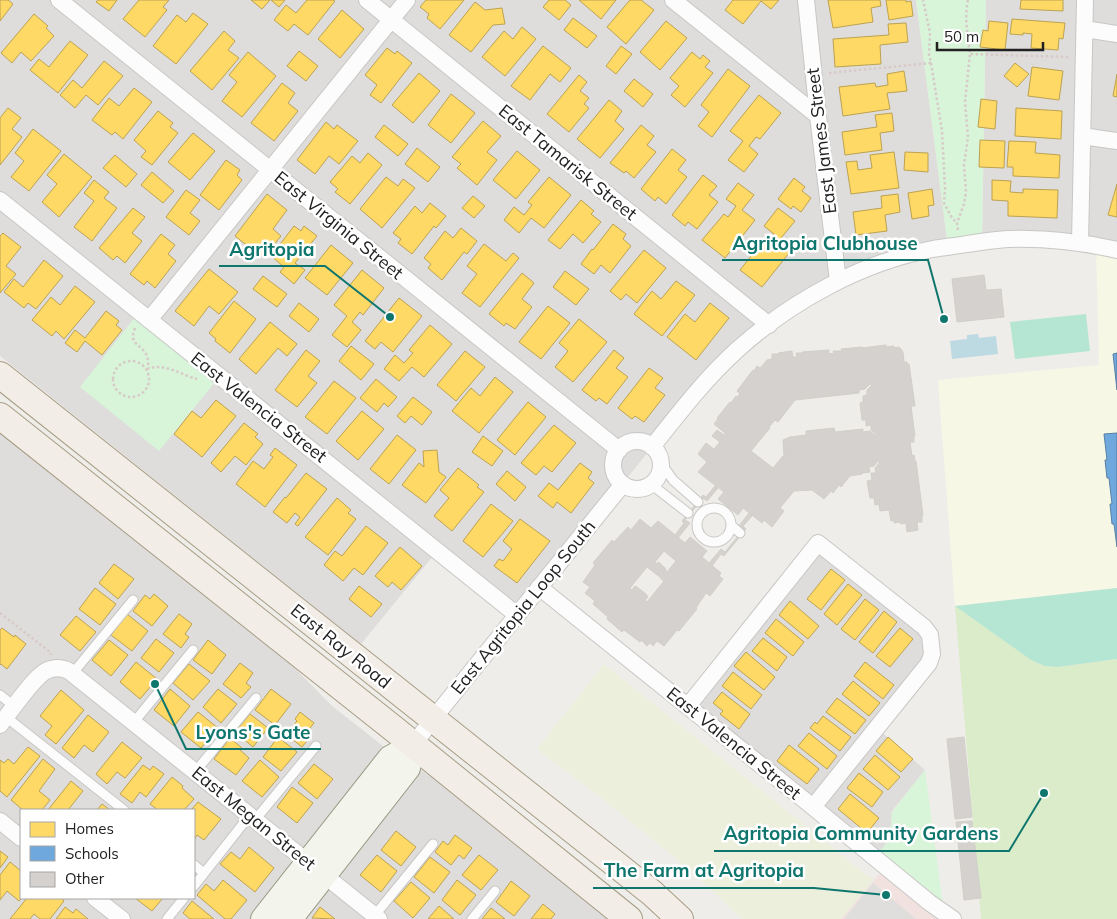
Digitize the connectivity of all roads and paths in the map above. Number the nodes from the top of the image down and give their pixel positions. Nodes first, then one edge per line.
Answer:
1 (59, 0) edge
2 (366, 0) edge
3 (407, 0) edge
4 (674, 0) edge
5 (806, 0) edge
6 (924, 0) edge
7 (968, 0) edge
8 (1086, 0) edge
9 (391, 20) junction
10 (1084, 29) junction
11 (1117, 34) edge
12 (970, 54) junction
13 (1084, 58) junction
14 (931, 62) junction
15 (813, 74) junction
16 (818, 116) junction
17 (1082, 136) junction
18 (1117, 141) edge
19 (270, 170) junction
20 (0, 200) edge
21 (957, 223) junction
22 (1080, 243) junction
23 (960, 245) junction
24 (1117, 250) edge
25 (838, 281) junction
26 (147, 318) junction
27 (769, 324) junction
28 (148, 369) junction
29 (218, 374) junction
30 (0, 375) edge
31 (0, 416) edge
32 (652, 447) junction
33 (619, 450) junction
34 (661, 463) junction
35 (622, 484) junction
36 (652, 485) junction
37 (690, 494) junction
38 (680, 506) junction
39 (707, 510) junction
40 (698, 521) junction
41 (731, 525) junction
42 (740, 533) dead end
43 (723, 539) junction
44 (730, 546) dead end
45 (539, 587) junction
46 (134, 600) dead end
47 (0, 613) edge
48 (517, 615) junction
49 (193, 650) dead end
50 (56, 667) junction
51 (72, 673) junction
52 (0, 695) edge
53 (256, 698) dead end
54 (688, 706) junction
55 (7, 716) edge
56 (134, 722) junction
57 (423, 732) junction
58 (316, 746) dead end
59 (195, 772) junction
60 (813, 807) junction
61 (123, 809) edge
62 (253, 818) junction
63 (0, 821) edge
64 (20, 837) edge
65 (433, 844) dead end
66 (195, 866) edge
67 (316, 868) junction
68 (204, 873) junction
69 (195, 885) edge
70 (495, 892) dead end
71 (96, 899) edge
72 (183, 899) edge
73 (377, 917) edge
74 (122, 919) edge
75 (167, 919) edge
76 (263, 919) edge
77 (290, 919) edge
78 (472, 919) edge
79 (629, 919) edge
80 (680, 919) edge
81 (952, 919) edge

1 - 19 street, East Virginia Street
2 - 9 street, East Tamarisk Street
3 - 9 street
4 - 16 street
5 - 15 street, East James Street
6 - 14 path
7 - 12 path
8 - 10 street
9 - 19 street
9 - 27 street, East Tamarisk Street
10 - 11 street
10 - 13 street
12 - 13 path
12 - 21 path
13 - 17 street
14 - 15 path
14 - 21 path
15 - 16 street, East James Street
16 - 25 street, East James Street
17 - 18 street
17 - 22 street
19 - 26 street
19 - 33 street, East Virginia Street
20 - 26 street, East Valencia Street
21 - 23 path
22 - 23 street
22 - 24 street
23 - 25 street
25 - 27 street
26 - 28 path
26 - 29 street, East Valencia Street
27 - 32 street
28 - 28 path
28 - 29 path
29 - 48 street, East Valencia Street
30 - 57 main road, East Ray Road
31 - 57 main road, East Ray Road
32 - 33 street
32 - 34 street
33 - 35 street
34 - 36 street
34 - 37 lane
35 - 36 street
35 - 45 street, East Agritopia Loop South
36 - 38 lane
37 - 38 lane
37 - 39 lane
38 - 40 lane
39 - 40 lane
39 - 41 lane
40 - 43 lane
41 - 42 lane
41 - 43 lane
43 - 44 lane
45 - 48 street, East Agritopia Loop South
45 - 54 street, East Valencia Street
46 - 51 lane
47 - 50 path
48 - 57 street, East Agritopia Loop South
49 - 56 lane
50 - 51 street, East Megan Street
50 - 55 street
51 - 56 street, East Megan Street
52 - 55 lane
53 - 59 lane
54 - 60 street, East Valencia Street
54 - 60 street
55 - 61 lane
56 - 59 street, East Megan Street
57 - 67 street
57 - 79 main road, East Ray Road
57 - 80 main road, East Ray Road
58 - 62 lane
59 - 62 street, East Megan Street
60 - 81 street, East Valencia Street
62 - 67 street, East Megan Street
62 - 68 lane
63 - 64 street
65 - 73 lane
66 - 68 lane
67 - 73 street, East Megan Street
67 - 76 street
67 - 77 street
68 - 69 lane
70 - 78 lane
71 - 74 street
72 - 75 lane

